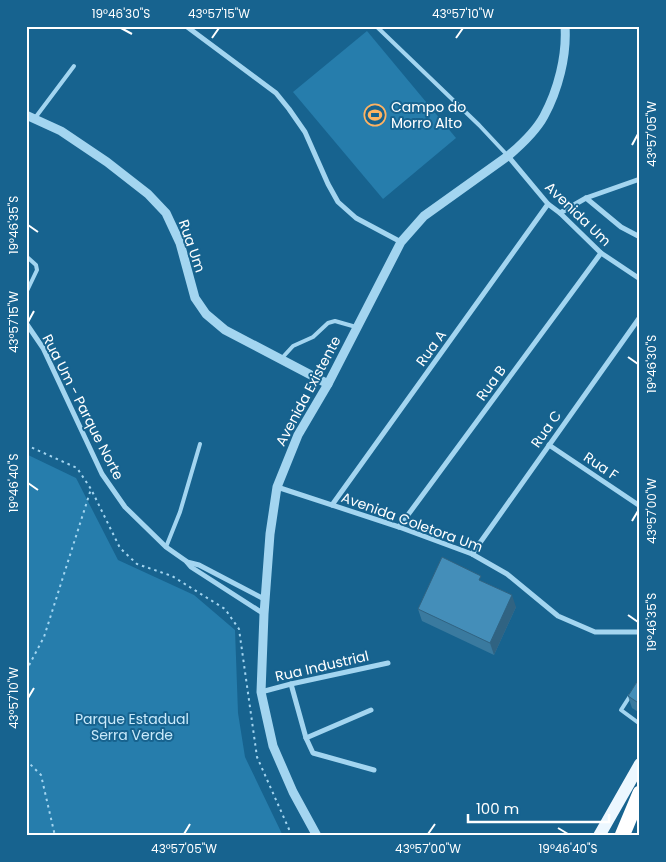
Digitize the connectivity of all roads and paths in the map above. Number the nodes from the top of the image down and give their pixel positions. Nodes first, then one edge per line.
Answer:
1 (186, 26) edge
2 (376, 26) edge
3 (567, 27) edge
4 (74, 66) dead end
5 (30, 117) edge
6 (508, 156) junction
7 (640, 179) edge
8 (586, 198) junction
9 (548, 204) junction
10 (560, 213) junction
11 (640, 237) edge
12 (401, 242) junction
13 (601, 253) junction
14 (26, 256) edge
15 (640, 279) edge
16 (26, 293) edge
17 (640, 317) edge
18 (26, 323) edge
19 (357, 327) junction
20 (281, 360) junction
21 (328, 384) junction
22 (26, 444) edge
23 (200, 444) dead end
24 (549, 444) junction
25 (277, 487) junction
26 (91, 490) junction
27 (332, 505) junction
28 (640, 506) edge
29 (399, 527) junction
30 (166, 547) junction
31 (472, 554) junction
32 (186, 562) junction
33 (266, 600) junction
34 (264, 614) junction
35 (640, 632) edge
36 (388, 663) dead end
37 (26, 671) edge
38 (291, 684) junction
39 (635, 689) edge
40 (261, 692) junction
41 (371, 710) dead end
42 (640, 724) edge
43 (306, 738) junction
44 (26, 760) edge
45 (640, 764) edge
46 (374, 770) dead end
47 (640, 793) edge
48 (55, 836) edge
49 (292, 836) edge
50 (317, 836) edge
51 (599, 836) edge
52 (622, 836) edge

1 - 12 street
2 - 6 lane
3 - 6 street, Avenida Existente
4 - 5 lane
5 - 20 street, Rua Um
6 - 9 street, Avenida Um
6 - 12 street, Avenida Existente
7 - 8 street
8 - 10 street
8 - 11 street
9 - 10 street, Avenida Um
9 - 27 street, Rua A
10 - 13 street, Avenida Um
12 - 19 street, Avenida Existente
13 - 15 street, Avenida Um
13 - 29 street, Rua B
14 - 16 lane
17 - 24 street, Rua C
18 - 30 street, Rua Um - Parque Norte
19 - 20 lane
19 - 21 street, Avenida Existente
20 - 21 street, Rua Um
21 - 25 street, Avenida Existente
22 - 26 path
23 - 30 lane
24 - 28 street, Rua F
24 - 31 street, Rua C
25 - 27 street, Avenida Coletora Um
25 - 33 street, Avenida Existente
26 - 37 path
26 - 49 path
27 - 29 street, Avenida Coletora Um
29 - 31 street, Avenida Coletora Um
30 - 32 street, Rua Um - Parque Norte
31 - 35 street, Avenida Coletora Um
32 - 33 street, Rua Um - Parque Norte
32 - 34 street, Rua Um - Parque Norte
33 - 34 street, Avenida Existente
34 - 40 street, Avenida Existente
36 - 38 street, Rua Industrial
38 - 40 street, Rua Industrial
38 - 43 street
39 - 42 lane
40 - 50 street, Avenida Existente
41 - 43 street
43 - 46 street
44 - 48 path
45 - 51 main road
47 - 52 highway

